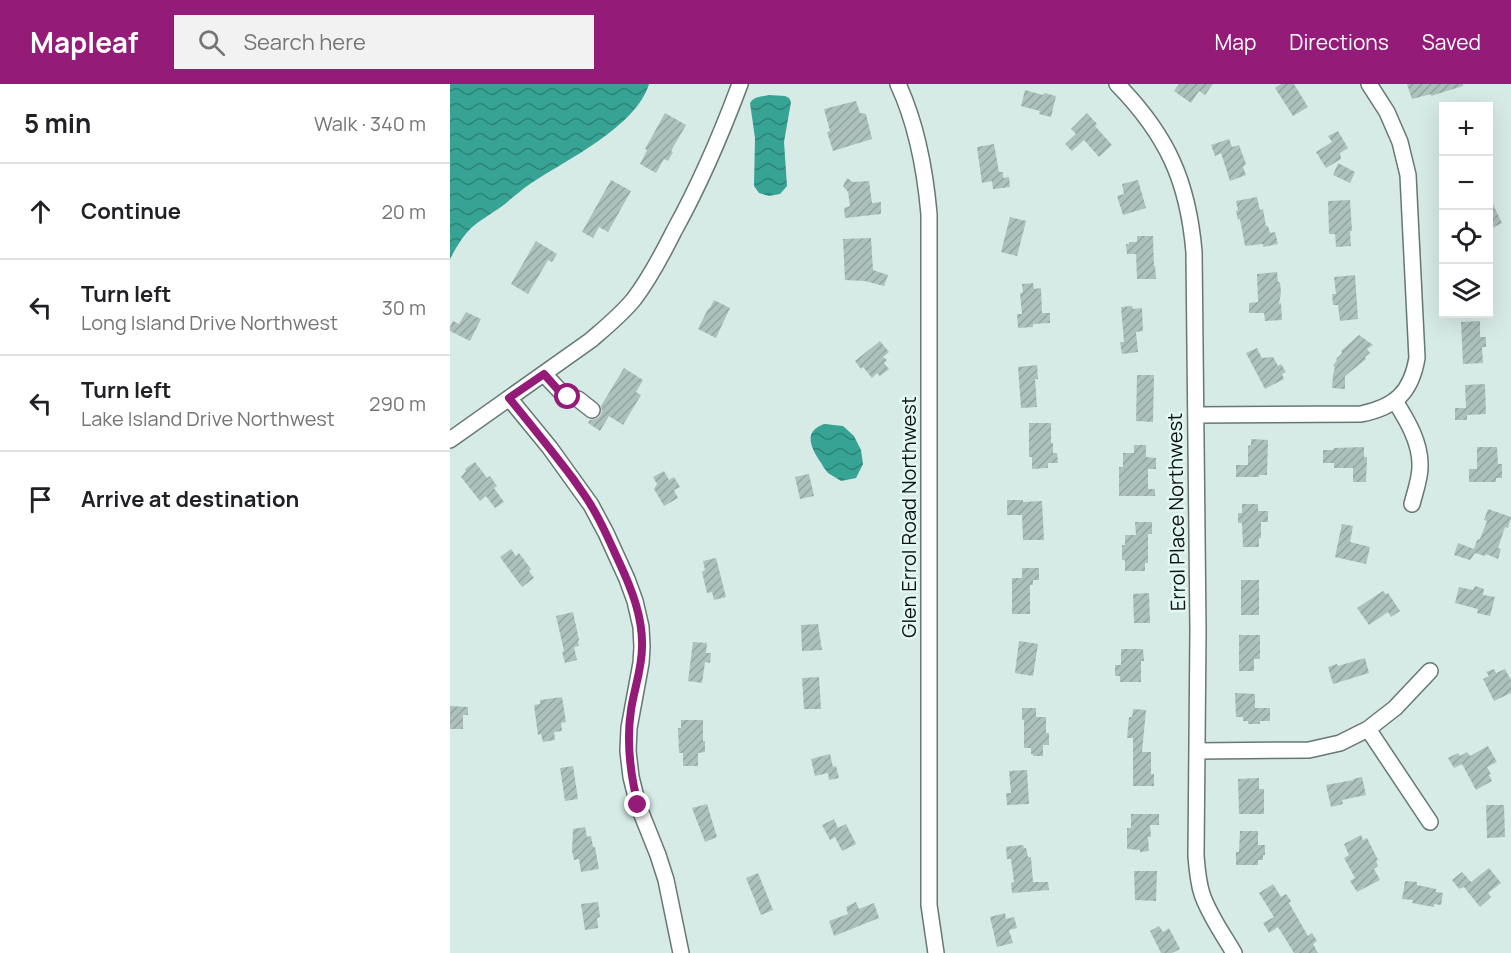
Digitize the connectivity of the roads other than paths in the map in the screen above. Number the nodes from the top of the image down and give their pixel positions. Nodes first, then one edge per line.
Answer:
1 (740, 84) edge
2 (898, 84) edge
3 (1117, 84) edge
4 (1368, 84) edge
5 (544, 374) junction
6 (509, 398) junction
7 (1395, 401) junction
8 (592, 410) dead end
9 (1196, 415) junction
10 (450, 440) edge
11 (1412, 504) dead end
12 (1430, 671) dead end
13 (1368, 729) junction
14 (1197, 751) junction
15 (1430, 822) dead end
16 (681, 953) edge
17 (936, 953) edge
18 (1234, 953) edge

1 - 5 street
2 - 17 street, Glen Errol Road Northwest
3 - 9 street, Errol Place Northwest
4 - 7 street
5 - 6 street
5 - 8 street
6 - 10 street
6 - 16 street
7 - 9 street
7 - 11 street
9 - 14 street, Errol Place Northwest
12 - 13 street
13 - 14 street
13 - 15 street
14 - 18 street, Errol Place Northwest

